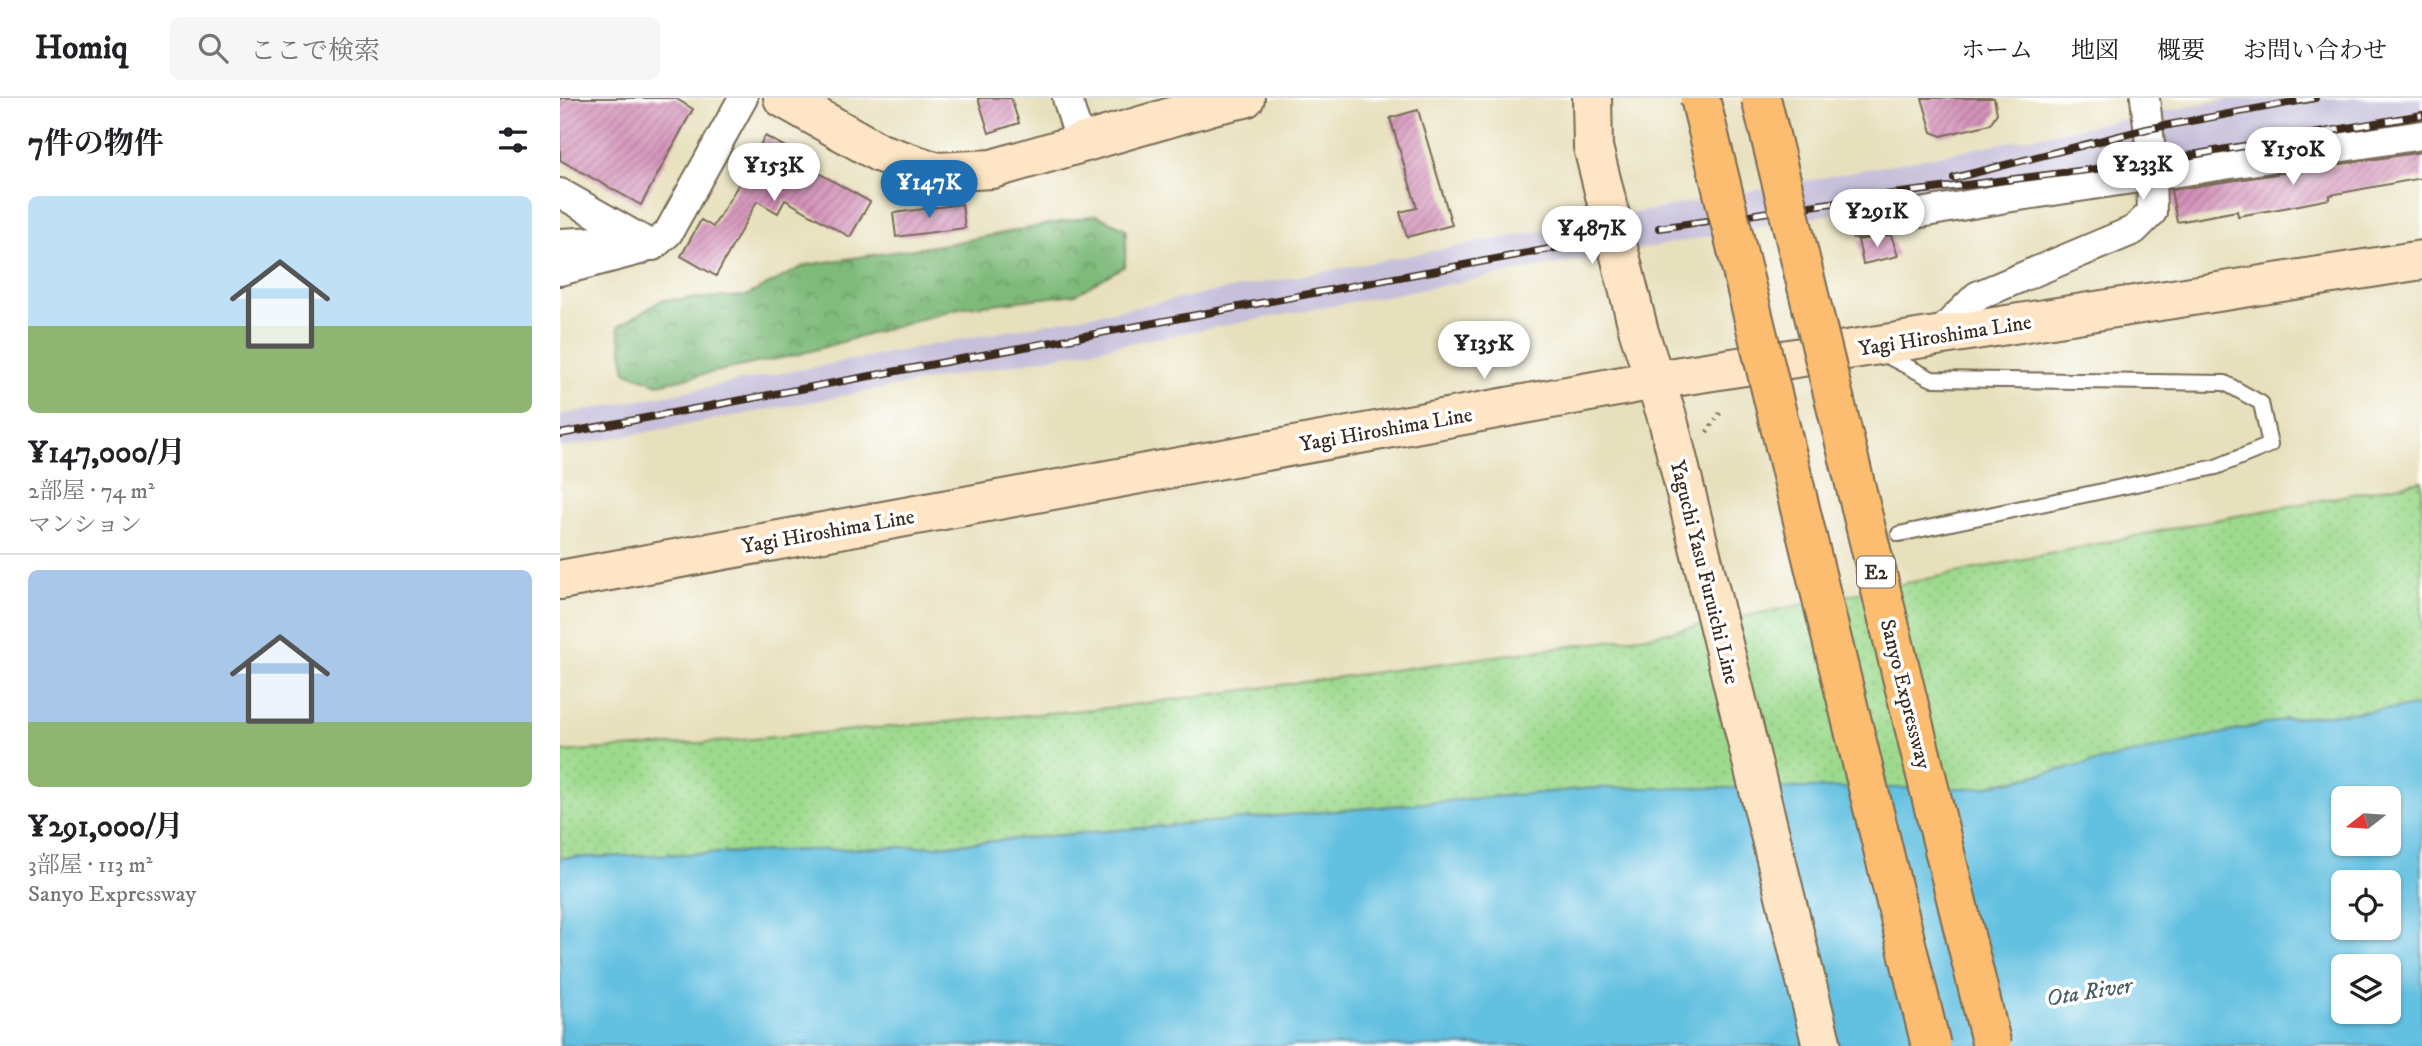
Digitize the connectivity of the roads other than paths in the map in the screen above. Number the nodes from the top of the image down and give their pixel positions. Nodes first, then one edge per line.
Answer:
1 (743, 98) edge
2 (783, 98) edge
3 (1067, 98) edge
4 (1245, 98) edge
5 (1592, 98) edge
6 (1700, 98) edge
7 (1760, 98) edge
8 (2145, 98) edge
9 (2422, 135) edge
10 (1081, 144) junction
11 (2151, 176) junction
12 (560, 193) edge
13 (1858, 224) dead end
14 (560, 243) edge
15 (653, 246) junction
16 (2422, 260) edge
17 (560, 271) edge
18 (1937, 336) junction
19 (1870, 346) junction
20 (1654, 380) junction
21 (1899, 534) dead end
22 (560, 580) edge
23 (1822, 1046) edge
24 (1931, 1046) edge
25 (1992, 1046) edge

1 - 15 street
2 - 10 main road
3 - 10 street
4 - 10 main road
5 - 20 main road, Yaguchi Yasu Furuichi Line
6 - 24 highway, bridge
7 - 25 highway, Sanyo Expressway / E2, bridge
8 - 11 street
9 - 11 street
11 - 13 street
11 - 18 street
12 - 15 street
14 - 15 street
15 - 17 street
16 - 18 main road, Yagi Hiroshima Line
18 - 19 main road, Yagi Hiroshima Line
19 - 20 main road, Yagi Hiroshima Line
19 - 21 lane
20 - 22 main road, Yagi Hiroshima Line
20 - 23 main road, Yaguchi Yasu Furuichi Line

